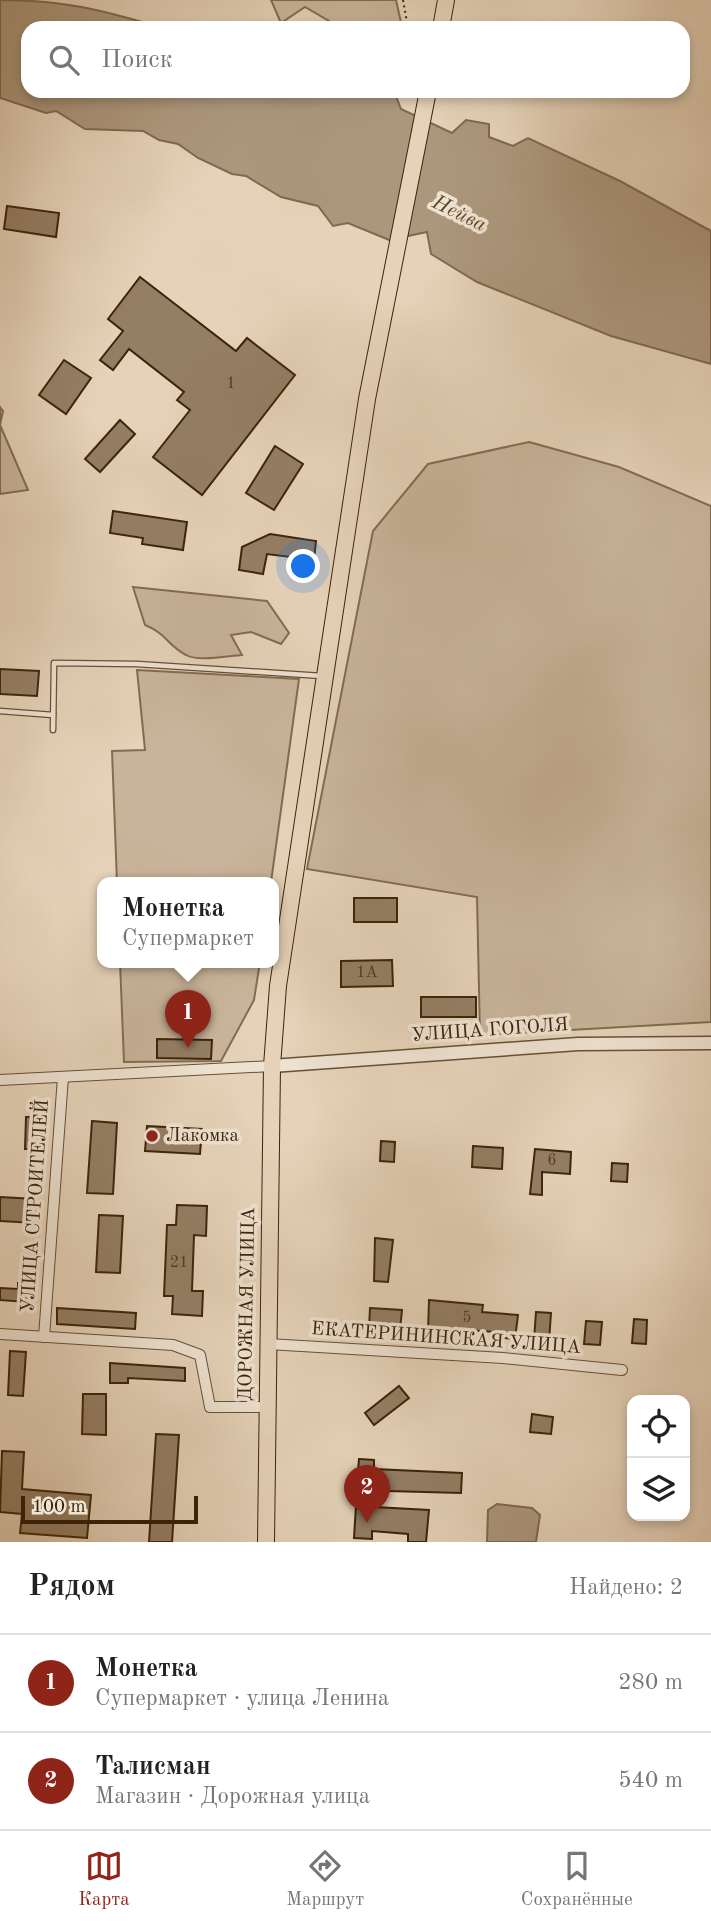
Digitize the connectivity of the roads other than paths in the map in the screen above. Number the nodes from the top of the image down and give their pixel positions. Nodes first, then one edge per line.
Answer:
1 (446, 0) edge
2 (442, 21) edge
3 (427, 98) edge
4 (323, 676) junction
5 (0, 712) edge
6 (53, 715) junction
7 (53, 730) dead end
8 (711, 1043) edge
9 (272, 1066) junction
10 (63, 1077) junction
11 (0, 1080) edge
12 (0, 1334) edge
13 (44, 1337) junction
14 (268, 1344) junction
15 (622, 1370) dead end
16 (268, 1407) junction
17 (266, 1542) edge

1 - 2 main road
3 - 4 main road, ДОРОЖНАЯ УЛИЦА
4 - 6 lane
4 - 9 main road, ДОРОЖНАЯ УЛИЦА
5 - 6 lane
6 - 7 lane
8 - 9 street, УЛИЦА ГОГОЛЯ
9 - 10 street
9 - 14 main road, ДОРОЖНАЯ УЛИЦА
10 - 11 street
10 - 13 street, УЛИЦА СТРОИТЕЛЕЙ
12 - 13 street
13 - 16 street
14 - 15 street, ЕКАТЕРИНИНСКАЯ УЛИЦА
14 - 16 main road, ДОРОЖНАЯ УЛИЦА
16 - 17 main road, ДОРОЖНАЯ УЛИЦА

